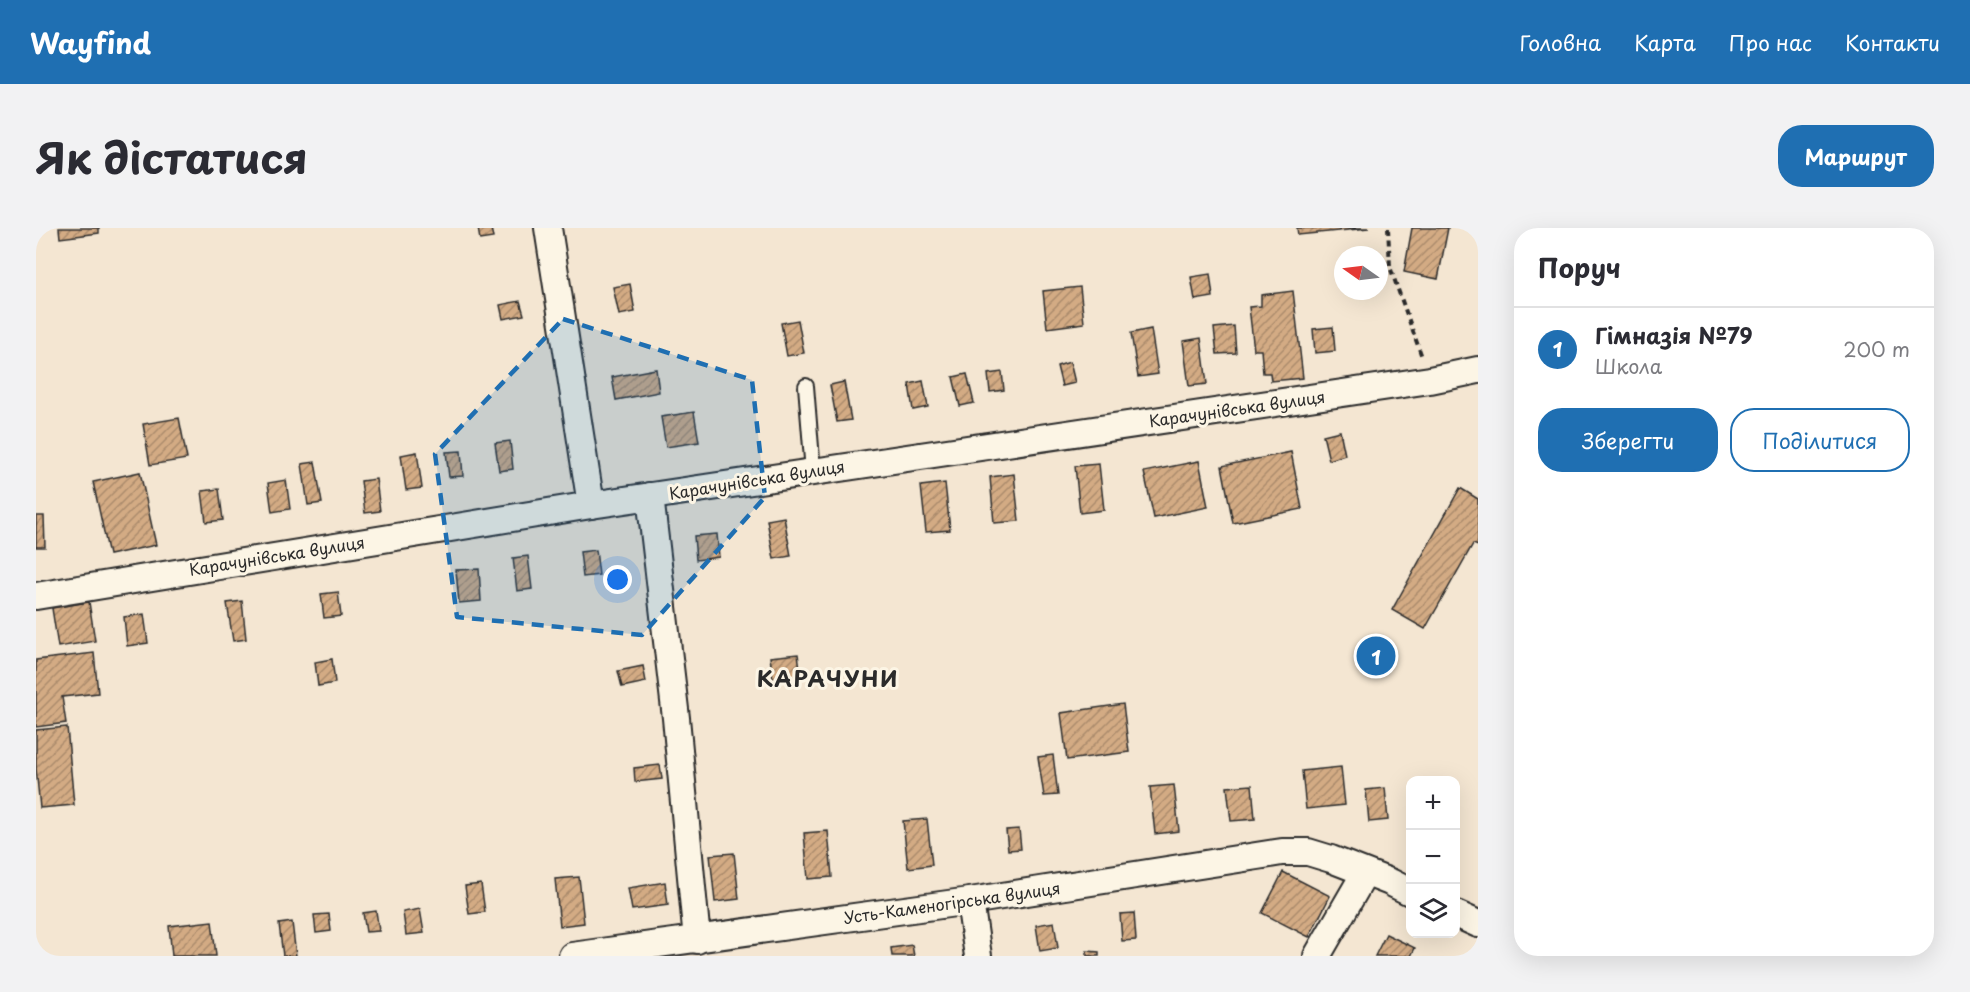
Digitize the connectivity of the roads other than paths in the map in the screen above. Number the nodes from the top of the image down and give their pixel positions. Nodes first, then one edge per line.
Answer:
1 (548, 228) edge
2 (1478, 370) edge
3 (806, 386) dead end
4 (813, 471) junction
5 (650, 496) junction
6 (591, 505) junction
7 (36, 596) edge
8 (1365, 873) junction
9 (1406, 890) edge
10 (970, 901) junction
11 (1460, 916) edge
12 (1478, 924) edge
13 (697, 940) junction
14 (572, 956) edge
15 (978, 956) edge
16 (1317, 956) edge

1 - 6 street
2 - 4 street, Карачунівська вулиця
3 - 4 lane
4 - 5 street, Карачунівська вулиця
5 - 6 street, Карачунівська вулиця
5 - 13 street
6 - 7 street, Карачунівська вулиця
8 - 9 street, Усть-Каменогірська вулиця
8 - 10 street, Усть-Каменогірська вулиця
8 - 16 street
10 - 13 street, Усть-Каменогірська вулиця
10 - 15 street
11 - 12 street
13 - 14 street, Усть-Каменогірська вулиця

